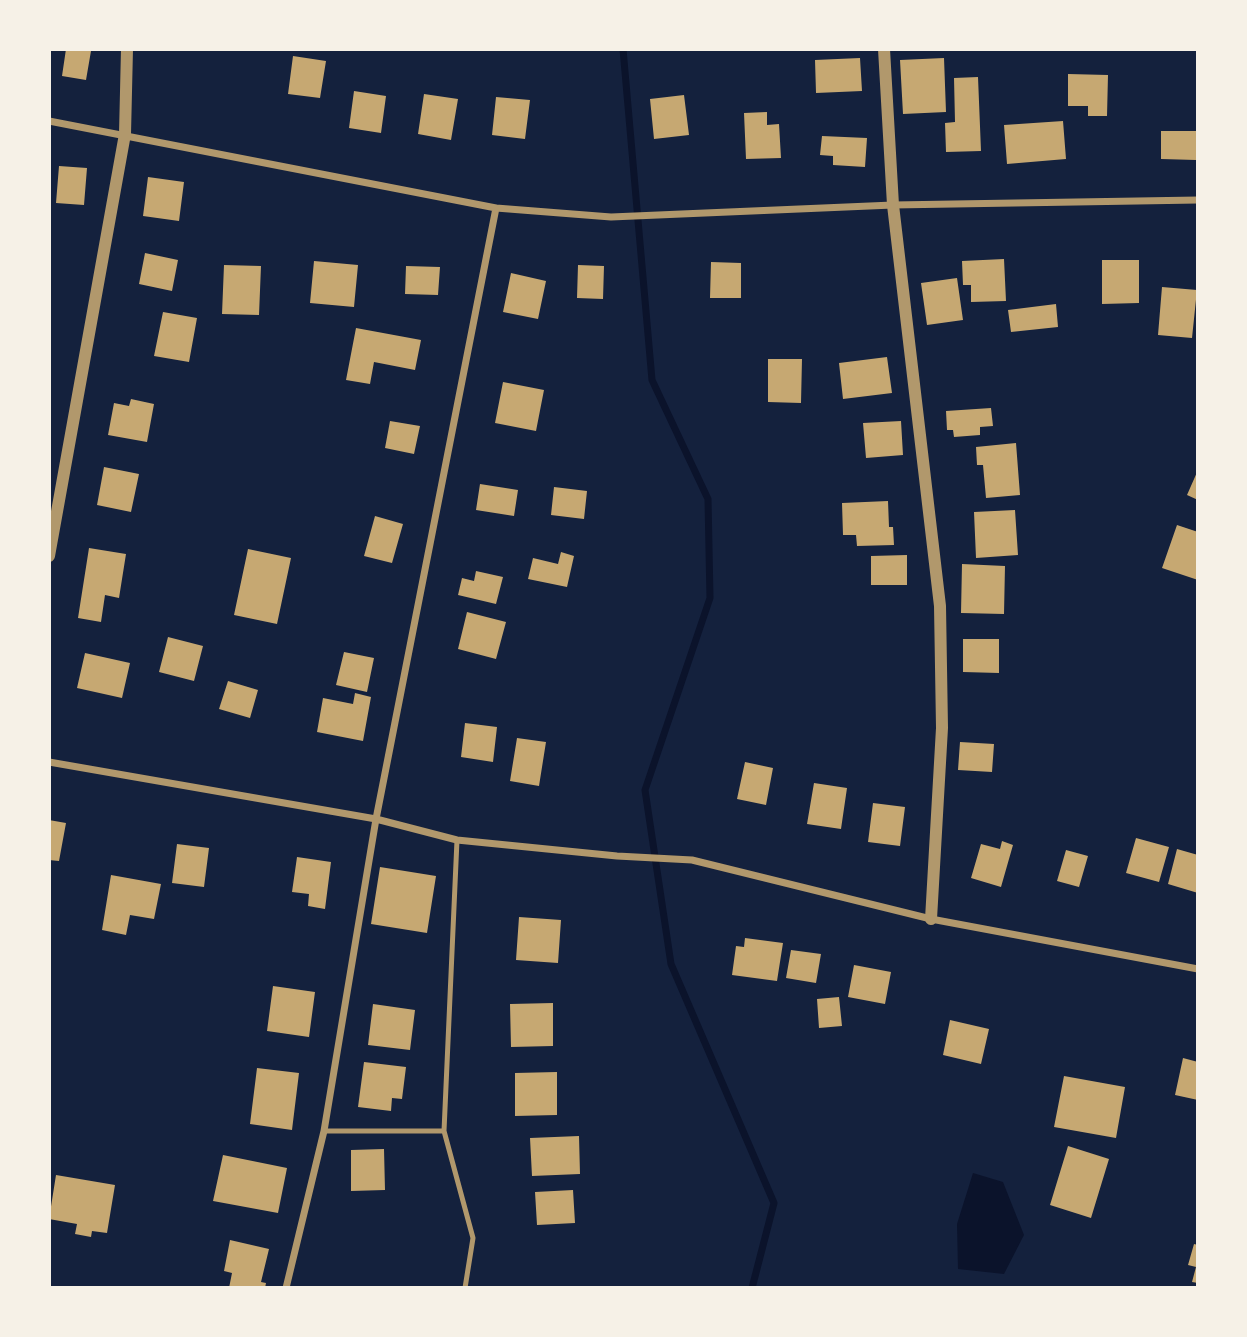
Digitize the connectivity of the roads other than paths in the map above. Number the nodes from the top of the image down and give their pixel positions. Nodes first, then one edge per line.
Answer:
1 (127, 49) edge
2 (884, 49) edge
3 (49, 121) edge
4 (125, 134) junction
5 (1198, 200) edge
6 (893, 205) junction
7 (496, 208) junction
8 (49, 556) edge
9 (49, 762) edge
10 (376, 819) junction
11 (457, 840) junction
12 (931, 919) junction
13 (1198, 969) edge
14 (444, 1130) junction
15 (324, 1131) junction
16 (286, 1288) edge
17 (465, 1288) edge

1 - 4 street
2 - 6 street
3 - 4 street
4 - 7 street
4 - 8 street
5 - 6 street
6 - 7 street
6 - 12 street
7 - 10 street
9 - 10 street
10 - 11 street
10 - 15 street
11 - 12 street
11 - 14 lane
12 - 13 street
14 - 15 lane
14 - 17 lane
15 - 16 street

